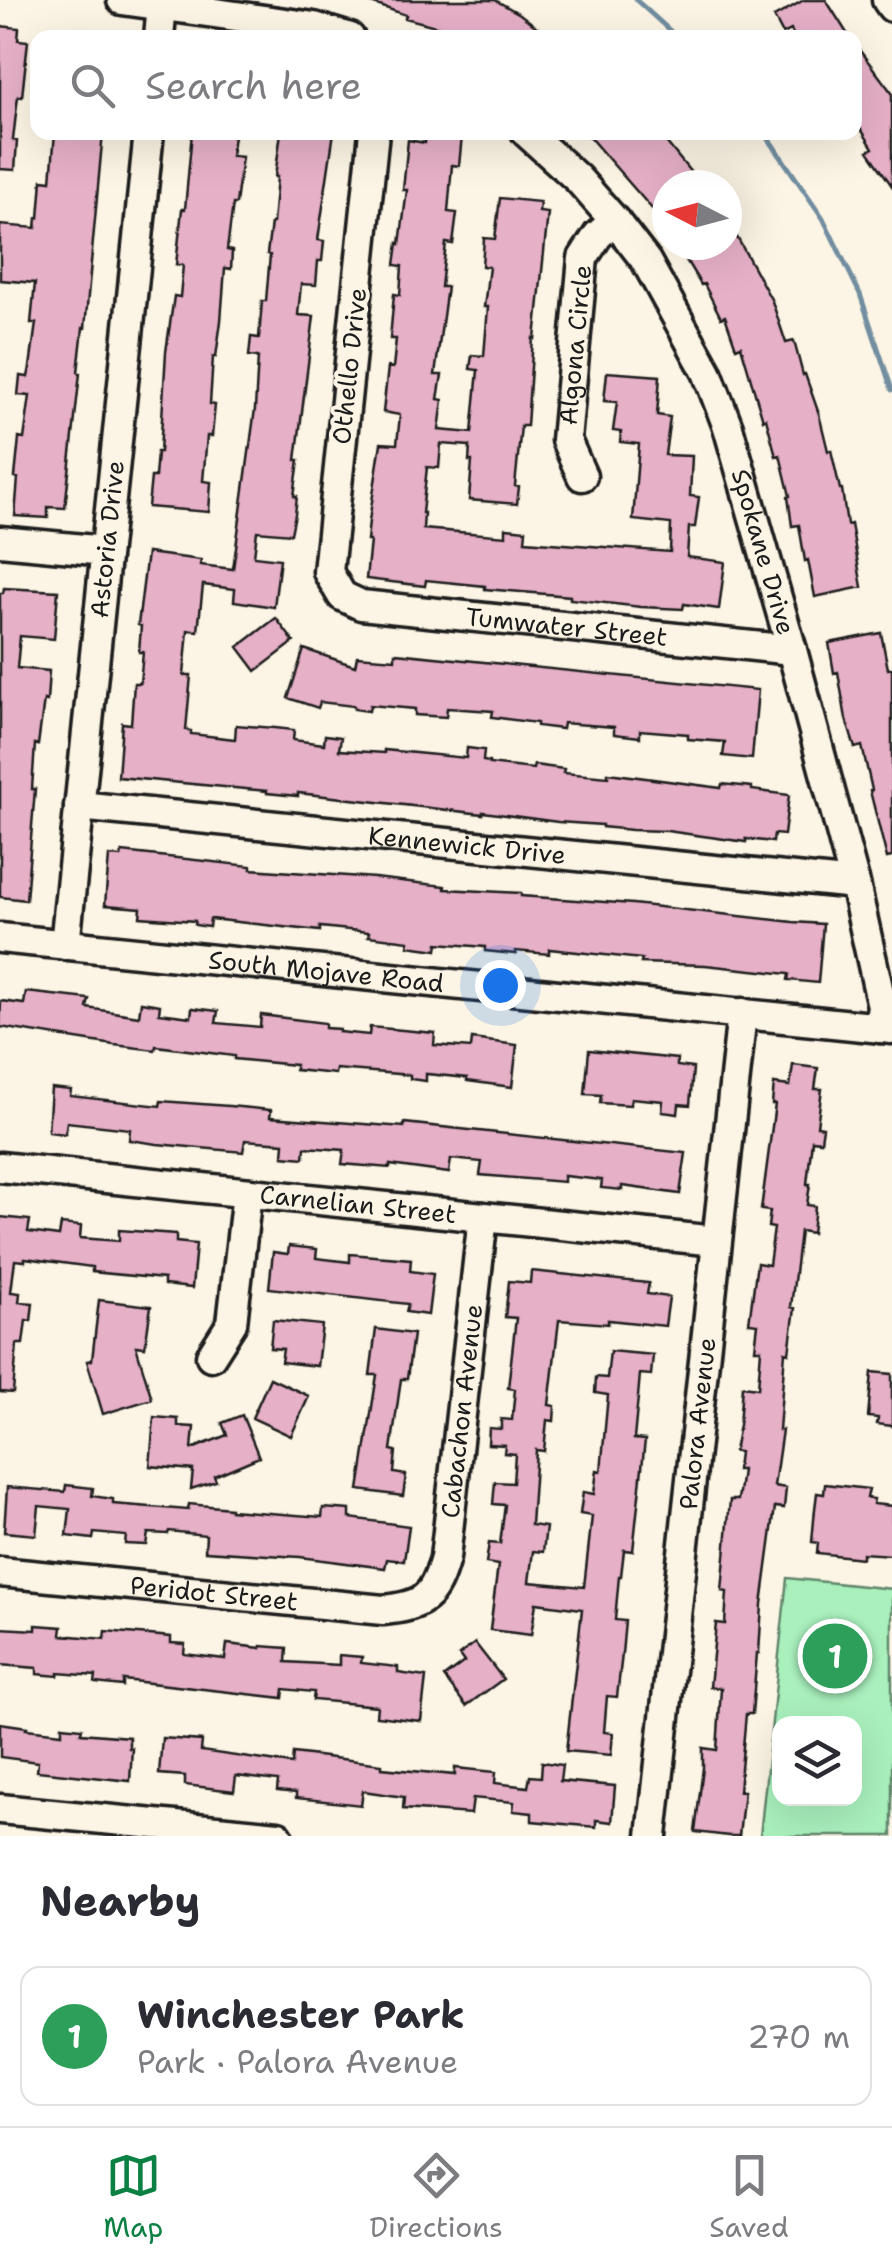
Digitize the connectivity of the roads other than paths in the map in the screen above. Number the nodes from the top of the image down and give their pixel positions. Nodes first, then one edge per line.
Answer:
1 (122, 0) edge
2 (887, 0) edge
3 (162, 4) junction
4 (892, 7) edge
5 (159, 30) edge
6 (324, 30) edge
7 (148, 140) edge
8 (373, 140) edge
9 (535, 140) edge
10 (616, 222) junction
11 (582, 476) dead end
12 (0, 541) edge
13 (106, 551) junction
14 (342, 596) joint
15 (792, 650) junction
16 (79, 806) junction
17 (855, 884) junction
18 (0, 938) edge
19 (65, 945) junction
20 (742, 1013) junction
21 (886, 1028) edge
22 (0, 1167) edge
23 (246, 1192) junction
24 (483, 1217) junction
25 (716, 1241) junction
26 (212, 1356) dead end
27 (0, 1572) edge
28 (427, 1598) joint
29 (0, 1810) edge
30 (278, 1836) edge
31 (652, 1836) edge

1 - 3 street
2 - 4 street
3 - 5 street
3 - 6 street
7 - 13 street, Astoria Drive
8 - 14 street, Othello Drive
9 - 10 street, Spokane Drive
10 - 11 street, Algona Circle
10 - 15 street, Spokane Drive
12 - 13 street
13 - 16 street, Astoria Drive
14 - 15 street, Tumwater Street
15 - 17 street, Spokane Drive
16 - 17 street, Kennewick Drive
16 - 19 street, Astoria Drive
17 - 21 street, Spokane Drive
18 - 19 street, South Mojave Road
19 - 20 street, South Mojave Road
20 - 21 street, South Mojave Road
20 - 25 street, Palora Avenue
22 - 23 street, Carnelian Street
23 - 24 street, Carnelian Street
23 - 26 street
24 - 25 street, Carnelian Street
24 - 28 street, Cabachon Avenue
25 - 31 street, Palora Avenue
27 - 28 street, Peridot Street
29 - 30 street

